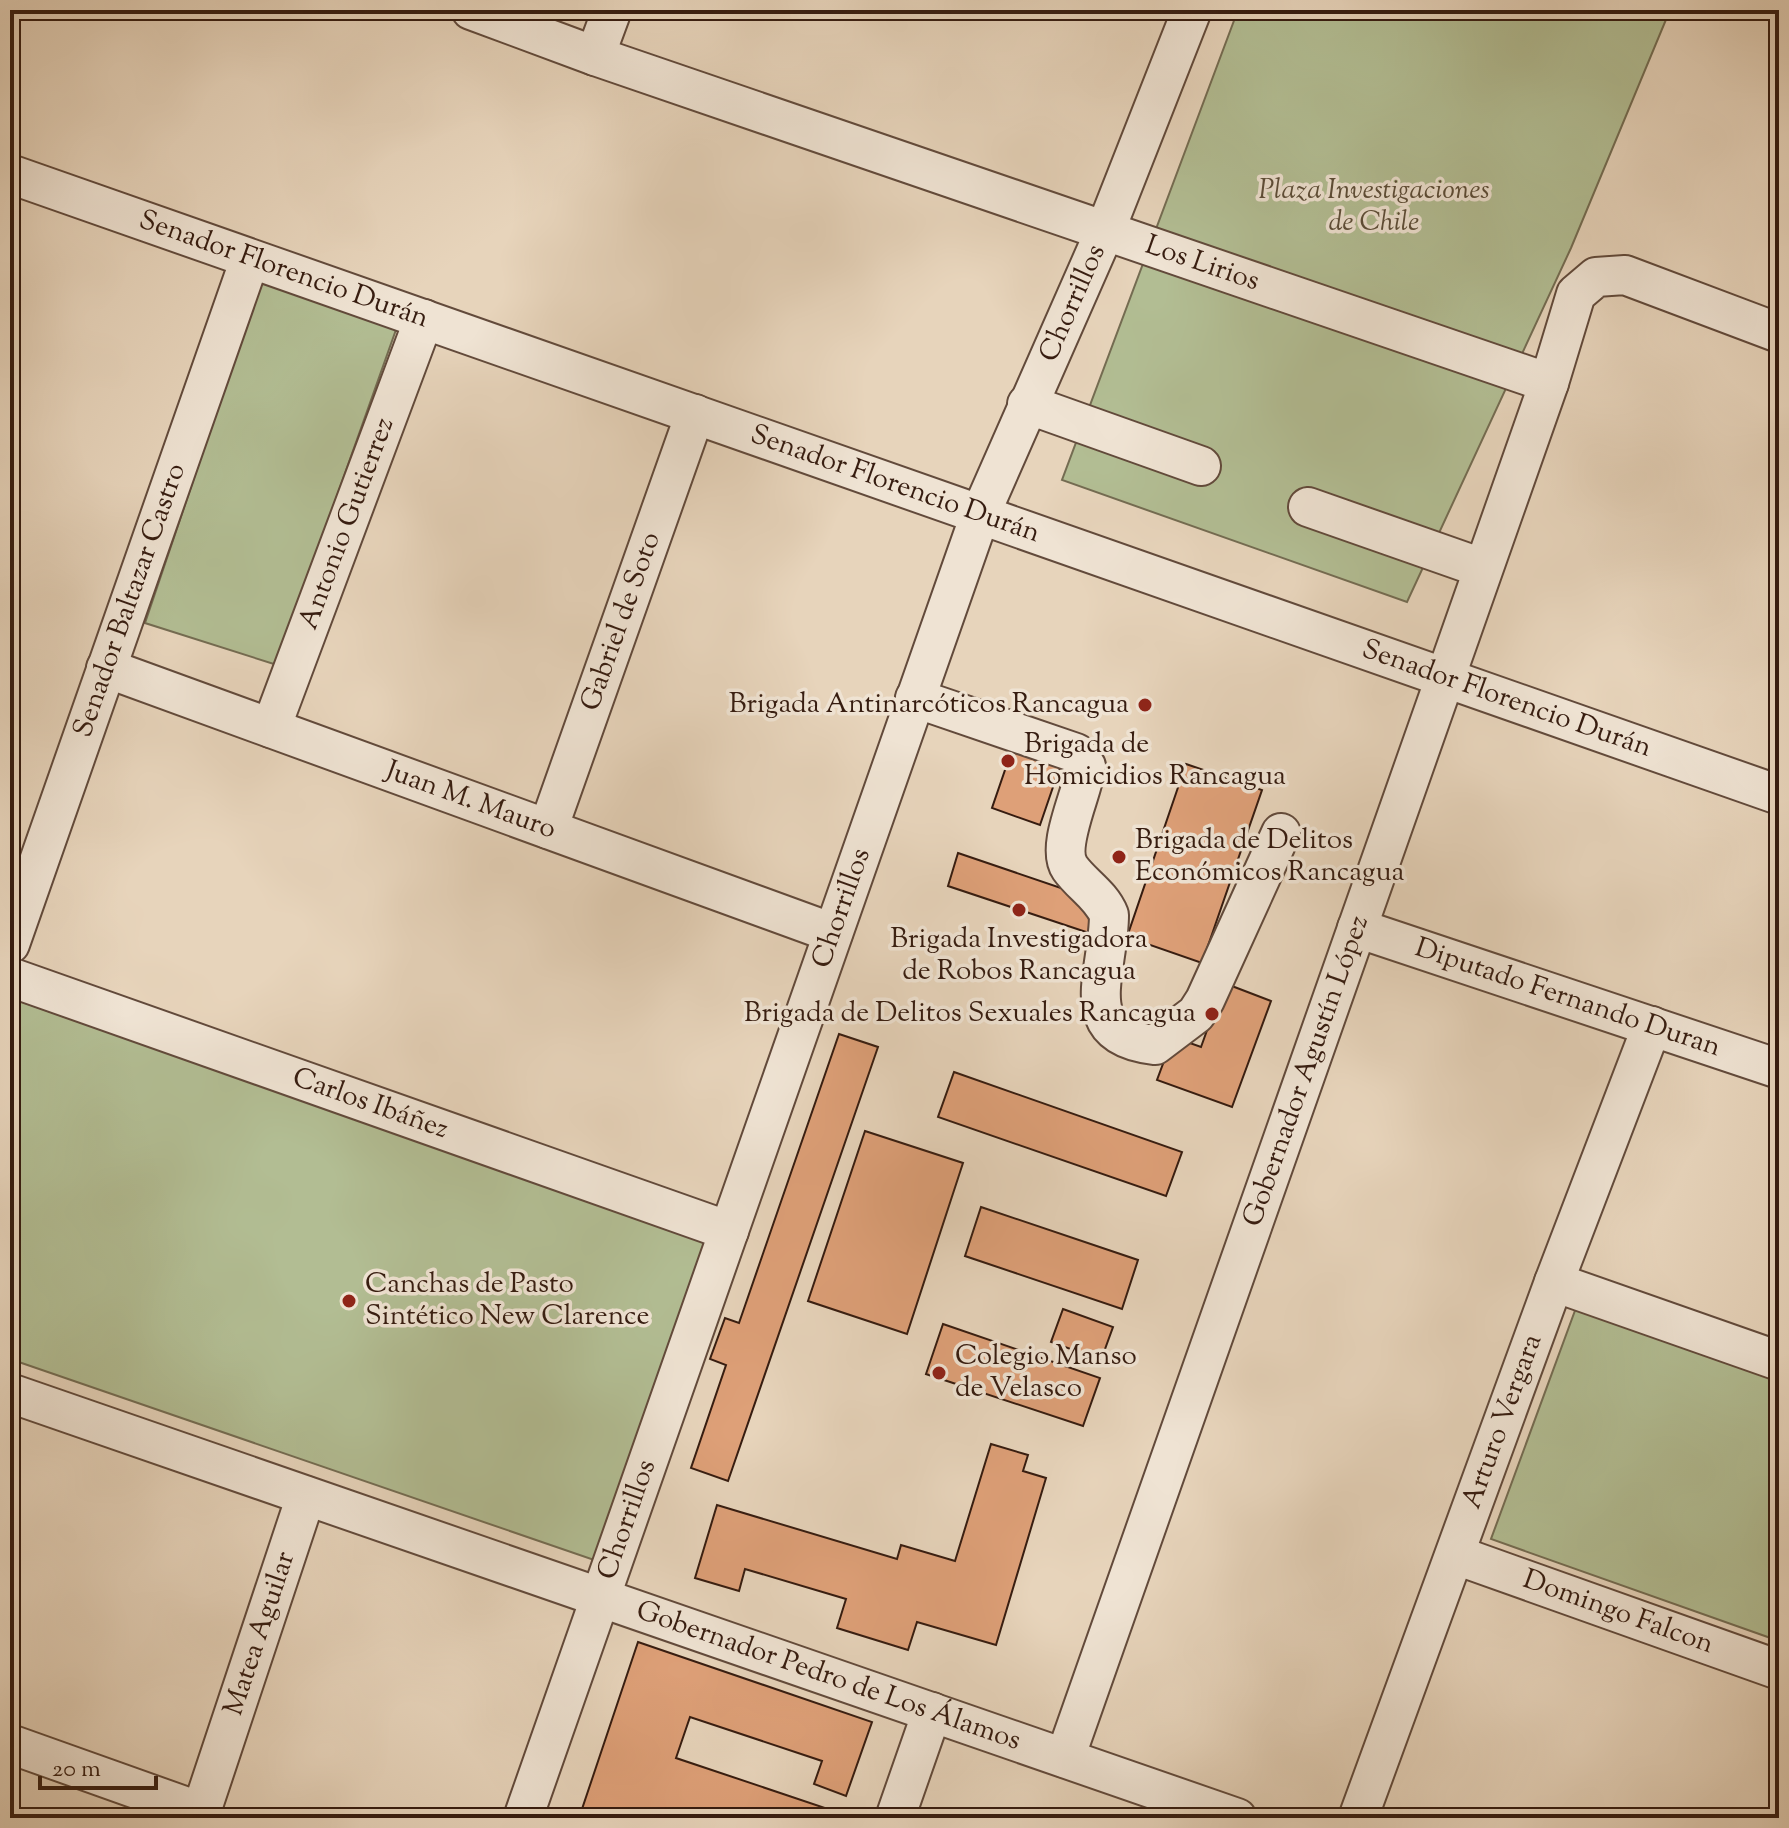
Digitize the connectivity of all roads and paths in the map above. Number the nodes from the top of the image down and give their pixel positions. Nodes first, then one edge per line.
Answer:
1 (471, 10) edge
2 (612, 10) edge
3 (1192, 10) edge
4 (595, 56) junction
5 (10, 174) edge
6 (1105, 231) junction
7 (250, 259) junction
8 (424, 319) junction
9 (1779, 333) edge
10 (1549, 383) junction
11 (1027, 404) junction
12 (695, 414) junction
13 (1201, 466) dead end
14 (1308, 507) dead end
15 (980, 515) junction
16 (1482, 568) junction
17 (106, 668) junction
18 (1445, 678) junction
19 (915, 698) junction
20 (271, 728) junction
21 (1779, 795) edge
22 (548, 829) junction
23 (1281, 833) dead end
24 (1357, 928) junction
25 (833, 933) junction
26 (10, 944) edge
27 (10, 977) edge
28 (1652, 1026) junction
29 (1779, 1069) edge
30 (729, 1231) junction
31 (1554, 1282) junction
32 (1779, 1361) edge
33 (13, 1403) edge
34 (306, 1496) junction
35 (1456, 1555) junction
36 (600, 1598) junction
37 (1779, 1670) edge
38 (932, 1712) junction
39 (10, 1744) edge
40 (1065, 1758) junction
41 (200, 1815) edge
42 (523, 1818) edge
43 (895, 1818) edge
44 (1237, 1818) edge
45 (1358, 1818) edge

1 - 4 street, Los Lirios
2 - 4 street
3 - 6 street, Chorrillos
4 - 6 street, Los Lirios
5 - 7 street, Senador Florencio Durán
6 - 10 street, Los Lirios
6 - 11 street, Chorrillos
7 - 8 street, Senador Florencio Durán
7 - 17 street, Senador Baltazar Castro
8 - 12 street, Senador Florencio Durán
8 - 20 street, Antonio Gutierrez
9 - 10 street
10 - 16 street, Gobernador Agustín López
11 - 13 street
11 - 15 street, Chorrillos
12 - 15 street, Senador Florencio Durán
12 - 22 street, Gabriel de Soto
14 - 16 street
15 - 18 street, Senador Florencio Durán
15 - 19 street, Chorrillos
16 - 18 street, Gobernador Agustín López
17 - 20 street, Juan M. Mauro
17 - 26 street, Senador Baltazar Castro
18 - 21 street, Senador Florencio Durán
18 - 24 street, Gobernador Agustín López
19 - 23 street
19 - 25 street, Chorrillos
20 - 22 street, Juan M. Mauro
22 - 25 street, Juan M. Mauro
24 - 28 street, Diputado Fernando Duran
24 - 40 street, Gobernador Agustín López
25 - 30 street, Chorrillos
27 - 30 street, Carlos Ibáñez
28 - 29 street, Diputado Fernando Duran
28 - 31 street, Arturo Vergara
30 - 36 street, Chorrillos
31 - 32 street
31 - 35 street, Arturo Vergara
33 - 34 street, Gobernador Pedro de Los Álamos
34 - 36 street, Gobernador Pedro de Los Álamos
34 - 41 street, Matea Aguilar
35 - 37 street, Domingo Falcon
35 - 45 street, Arturo Vergara
36 - 38 street, Gobernador Pedro de Los Álamos
36 - 42 street, Chorrillos
38 - 40 street, Gobernador Pedro de Los Álamos
38 - 43 street
39 - 41 street
40 - 44 street, Gobernador Pedro de Los Álamos

